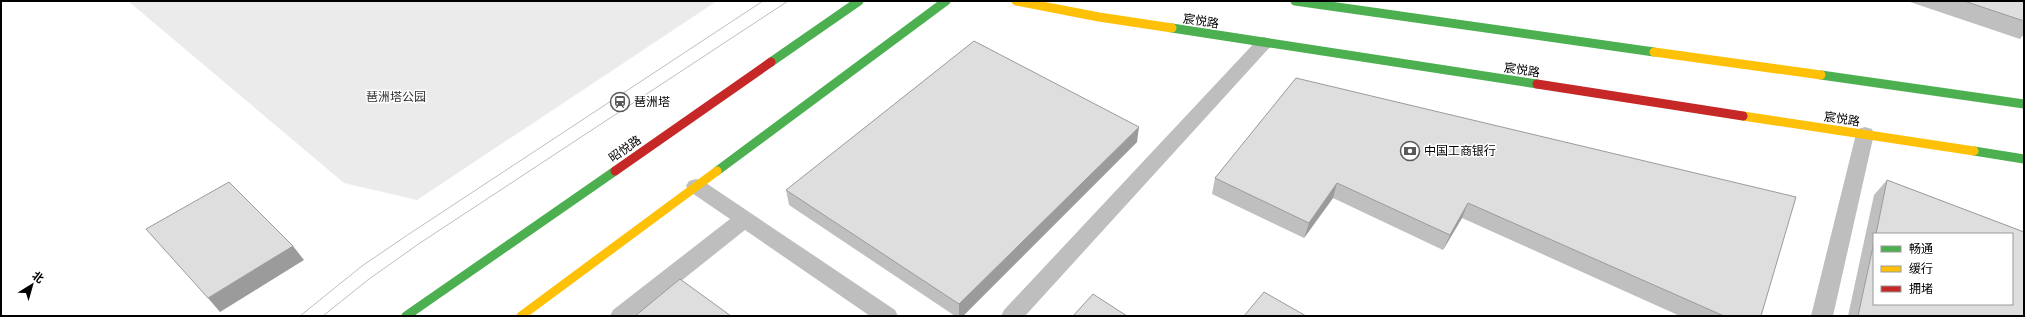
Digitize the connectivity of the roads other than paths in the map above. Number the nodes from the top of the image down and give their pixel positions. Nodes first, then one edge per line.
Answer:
1 (858, 1) edge
2 (946, 1) edge
3 (1016, 1) edge
4 (1295, 1) edge
5 (1264, 43) junction
6 (2024, 104) edge
7 (1865, 134) junction
8 (2024, 158) edge
9 (696, 186) junction
10 (745, 219) junction
11 (406, 316) edge
12 (521, 316) edge
13 (621, 316) edge
14 (888, 316) edge
15 (1012, 316) edge
16 (1822, 316) edge

1 - 11 street, 昭悦路
2 - 9 street
3 - 5 street, 宸悦路
4 - 6 street
5 - 7 street, 宸悦路
5 - 15 lane
7 - 8 street, 宸悦路
7 - 16 lane
9 - 10 lane
9 - 12 street
10 - 13 lane
10 - 14 lane

